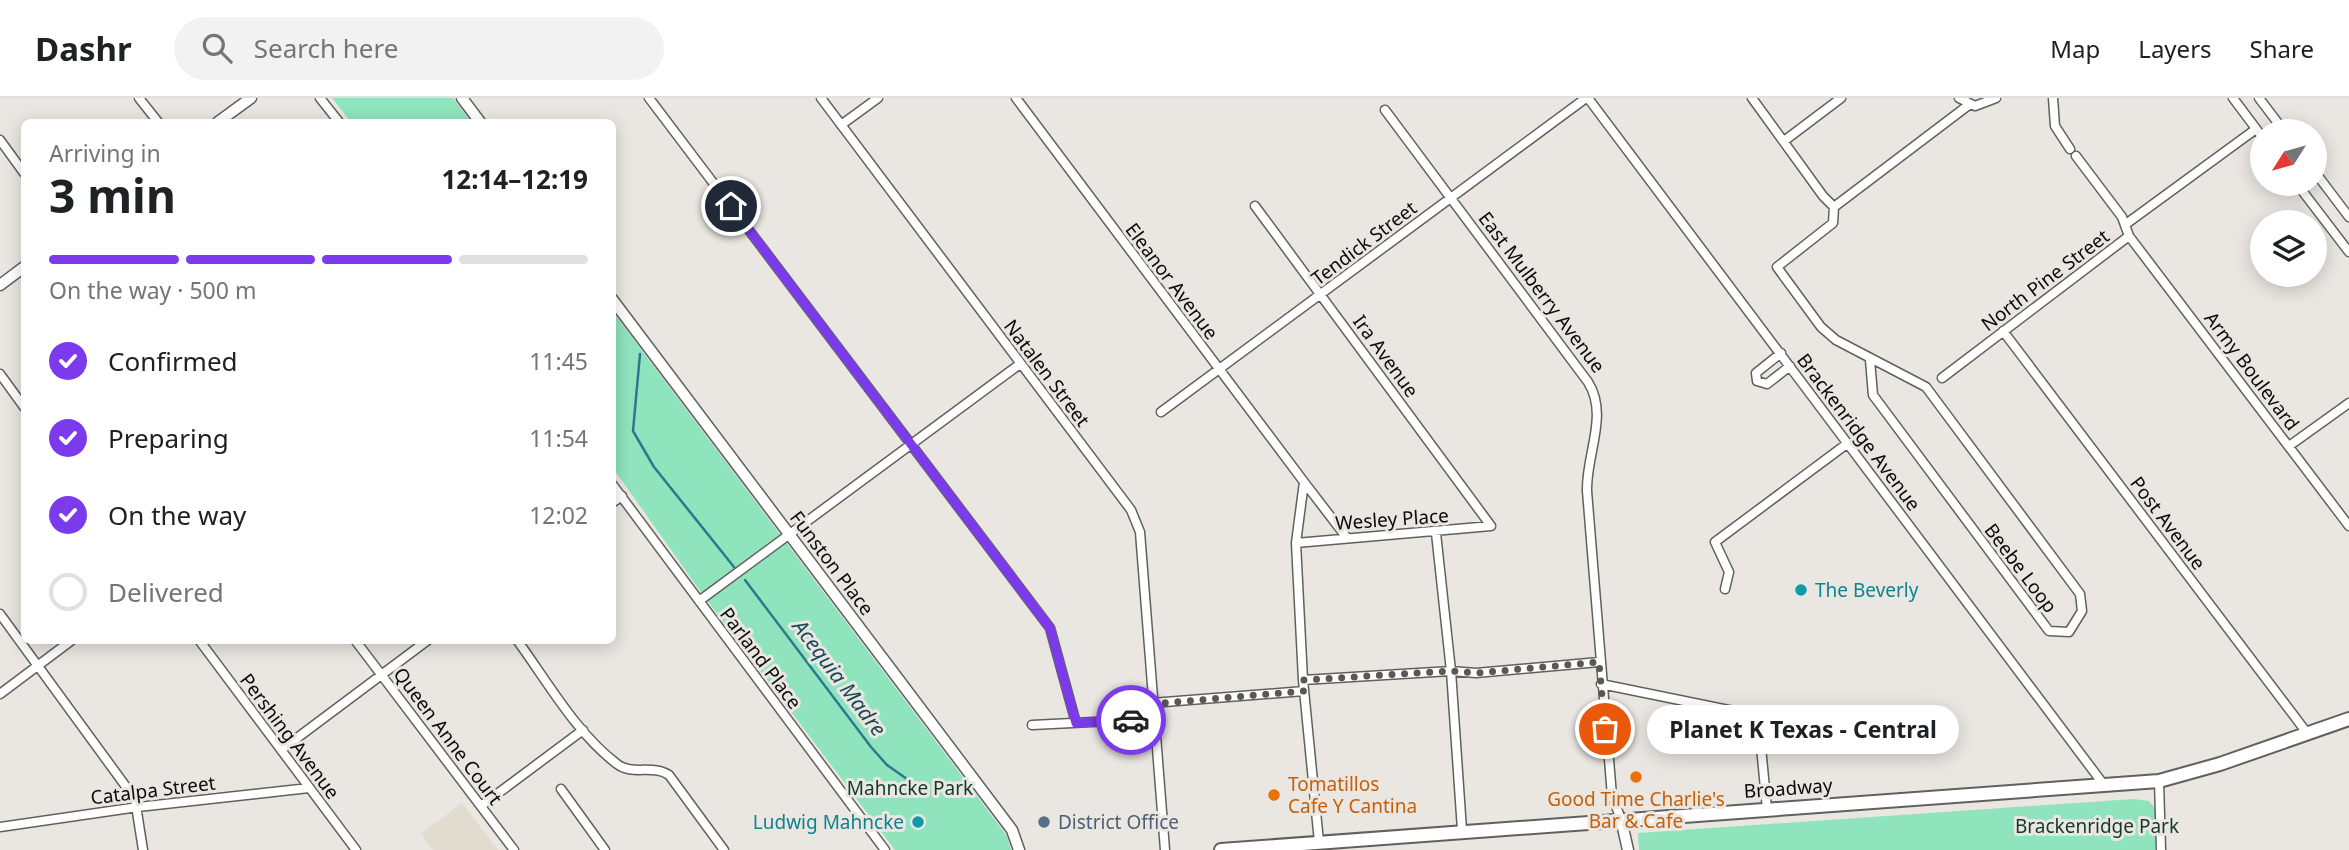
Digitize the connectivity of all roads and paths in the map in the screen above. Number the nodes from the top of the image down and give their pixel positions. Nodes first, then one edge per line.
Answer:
1 (139, 98) edge
2 (251, 98) edge
3 (320, 98) edge
4 (462, 98) edge
5 (649, 98) edge
6 (821, 98) edge
7 (878, 98) edge
8 (1016, 98) edge
9 (1587, 98) edge
10 (1752, 98) edge
11 (1841, 98) edge
12 (1959, 98) edge
13 (1996, 98) edge
14 (2053, 98) edge
15 (2233, 98) edge
16 (2259, 98) edge
17 (1970, 104) junction
18 (1385, 110) dead end
19 (156, 119) edge
20 (222, 119) edge
21 (337, 119) edge
22 (478, 119) edge
23 (2275, 119) edge
24 (2250, 121) edge
25 (841, 125) junction
26 (2250, 133) edge
27 (0, 141) edge
28 (1784, 141) junction
29 (21, 169) edge
30 (2328, 190) edge
31 (2306, 196) edge
32 (1450, 198) junction
33 (1255, 206) dead end
34 (1834, 207) junction
35 (2349, 218) edge
36 (2126, 225) junction
37 (2129, 236) junction
38 (2349, 252) edge
39 (21, 269) edge
40 (0, 285) edge
41 (1321, 294) junction
42 (616, 304) edge
43 (2003, 331) junction
44 (1781, 353) junction
45 (1870, 360) junction
46 (1020, 364) junction
47 (1790, 366) junction
48 (1220, 370) junction
49 (0, 374) edge
50 (1942, 378) dead end
51 (21, 403) edge
52 (2349, 403) edge
53 (1161, 412) dead end
54 (1848, 443) junction
55 (911, 445) junction
56 (2289, 446) junction
57 (1304, 482) junction
58 (616, 489) edge
59 (622, 496) junction
60 (616, 500) edge
61 (1491, 526) joint
62 (2349, 526) edge
63 (1436, 533) junction
64 (789, 534) junction
65 (1347, 538) junction
66 (1296, 543) junction
67 (1725, 589) dead end
68 (699, 601) junction
69 (0, 614) edge
70 (21, 644) edge
71 (21, 644) edge
72 (67, 644) edge
73 (202, 644) edge
74 (358, 644) edge
75 (423, 644) edge
76 (520, 644) edge
77 (1599, 662) junction
78 (37, 666) junction
79 (1451, 671) junction
80 (382, 675) junction
81 (1303, 680) junction
82 (1601, 684) junction
83 (1304, 691) junction
84 (0, 694) edge
85 (1152, 704) junction
86 (1153, 719) junction
87 (2349, 719) edge
88 (1076, 723) junction
89 (1032, 724) dead end
90 (583, 730) junction
91 (2307, 733) junction
92 (281, 750) junction
93 (2159, 781) junction
94 (2104, 785) junction
95 (309, 788) junction
96 (561, 789) dead end
97 (481, 806) junction
98 (138, 807) junction
99 (1767, 809) junction
100 (1620, 819) junction
101 (0, 827) edge
102 (1462, 830) junction
103 (1319, 842) junction
104 (143, 850) edge
105 (356, 850) edge
106 (514, 850) edge
107 (605, 850) edge
108 (724, 850) edge
109 (885, 850) edge
110 (1019, 850) edge
111 (1165, 850) edge
112 (1221, 850) edge
113 (1628, 850) edge
114 (2161, 850) edge

1 - 19 street
2 - 20 street
3 - 21 street
4 - 22 street
5 - 55 street
6 - 25 street, Natalen Street
7 - 25 street
8 - 48 street, Eleanor Avenue
9 - 32 street, Tendick Street
9 - 44 street, Brackenridge Avenue
10 - 28 street
11 - 28 street
12 - 17 street
13 - 17 street
14 - 36 street
15 - 24 street
16 - 23 street
17 - 34 street
18 - 32 street, East Mulberry Avenue
25 - 46 street, Natalen Street
26 - 36 street, North Pine Street
27 - 29 street
28 - 34 street
30 - 35 street
31 - 38 street
32 - 41 street, Tendick Street
32 - 77 street, East Mulberry Avenue
33 - 41 street, Ira Avenue
34 - 45 street
36 - 37 street, North Pine Street
37 - 43 street, North Pine Street
37 - 56 street, Army Boulevard
39 - 40 street
41 - 48 street, Tendick Street
41 - 61 street, Ira Avenue
42 - 64 street, Funston Place
43 - 50 street, North Pine Street
43 - 91 street, Post Avenue
44 - 47 street, Brackenridge Avenue
44 - 47 street
45 - 45 street, Beebe Loop
46 - 55 street
46 - 85 street, Natalen Street
47 - 54 street, Brackenridge Avenue
48 - 53 street, Tendick Street
48 - 57 street, Eleanor Avenue
49 - 51 street
52 - 56 street
54 - 67 street
54 - 94 street, Brackenridge Avenue
55 - 64 street
55 - 88 street
56 - 62 street, Army Boulevard
57 - 65 street, Eleanor Avenue
57 - 66 street
58 - 59 street, Parland Place
59 - 60 street
59 - 68 street, Parland Place
61 - 63 street, Wesley Place
63 - 65 street, Wesley Place
63 - 79 street
64 - 68 street
64 - 110 street, Funston Place
65 - 66 street, Wesley Place
66 - 81 street
68 - 109 street, Parland Place
69 - 71 street
70 - 78 street
72 - 78 street
73 - 92 street, Pershing Avenue
74 - 80 street, Queen Anne Court
75 - 80 street
76 - 90 street
77 - 79 street
77 - 82 street, East Mulberry Avenue
78 - 84 street
78 - 98 street
79 - 81 street
79 - 102 street
80 - 92 street
80 - 97 street, Queen Anne Court
81 - 83 street
82 - 99 street
82 - 100 street, East Mulberry Avenue
83 - 85 street
83 - 103 street
85 - 86 street, Natalen Street
86 - 88 street
86 - 111 street
87 - 91 main road, Broadway
88 - 89 street
90 - 97 street
90 - 108 street
91 - 93 main road, Broadway
92 - 95 street, Pershing Avenue
93 - 94 main road, Broadway
93 - 114 street
94 - 99 main road, Broadway
95 - 98 street, Catalpa Street
95 - 105 street, Pershing Avenue
96 - 107 street
97 - 106 street, Queen Anne Court
98 - 101 street, Catalpa Street
98 - 104 street
99 - 100 main road, Broadway
100 - 102 main road, Broadway
100 - 113 street, East Mulberry Avenue
102 - 103 main road, Broadway
103 - 112 main road, Broadway

